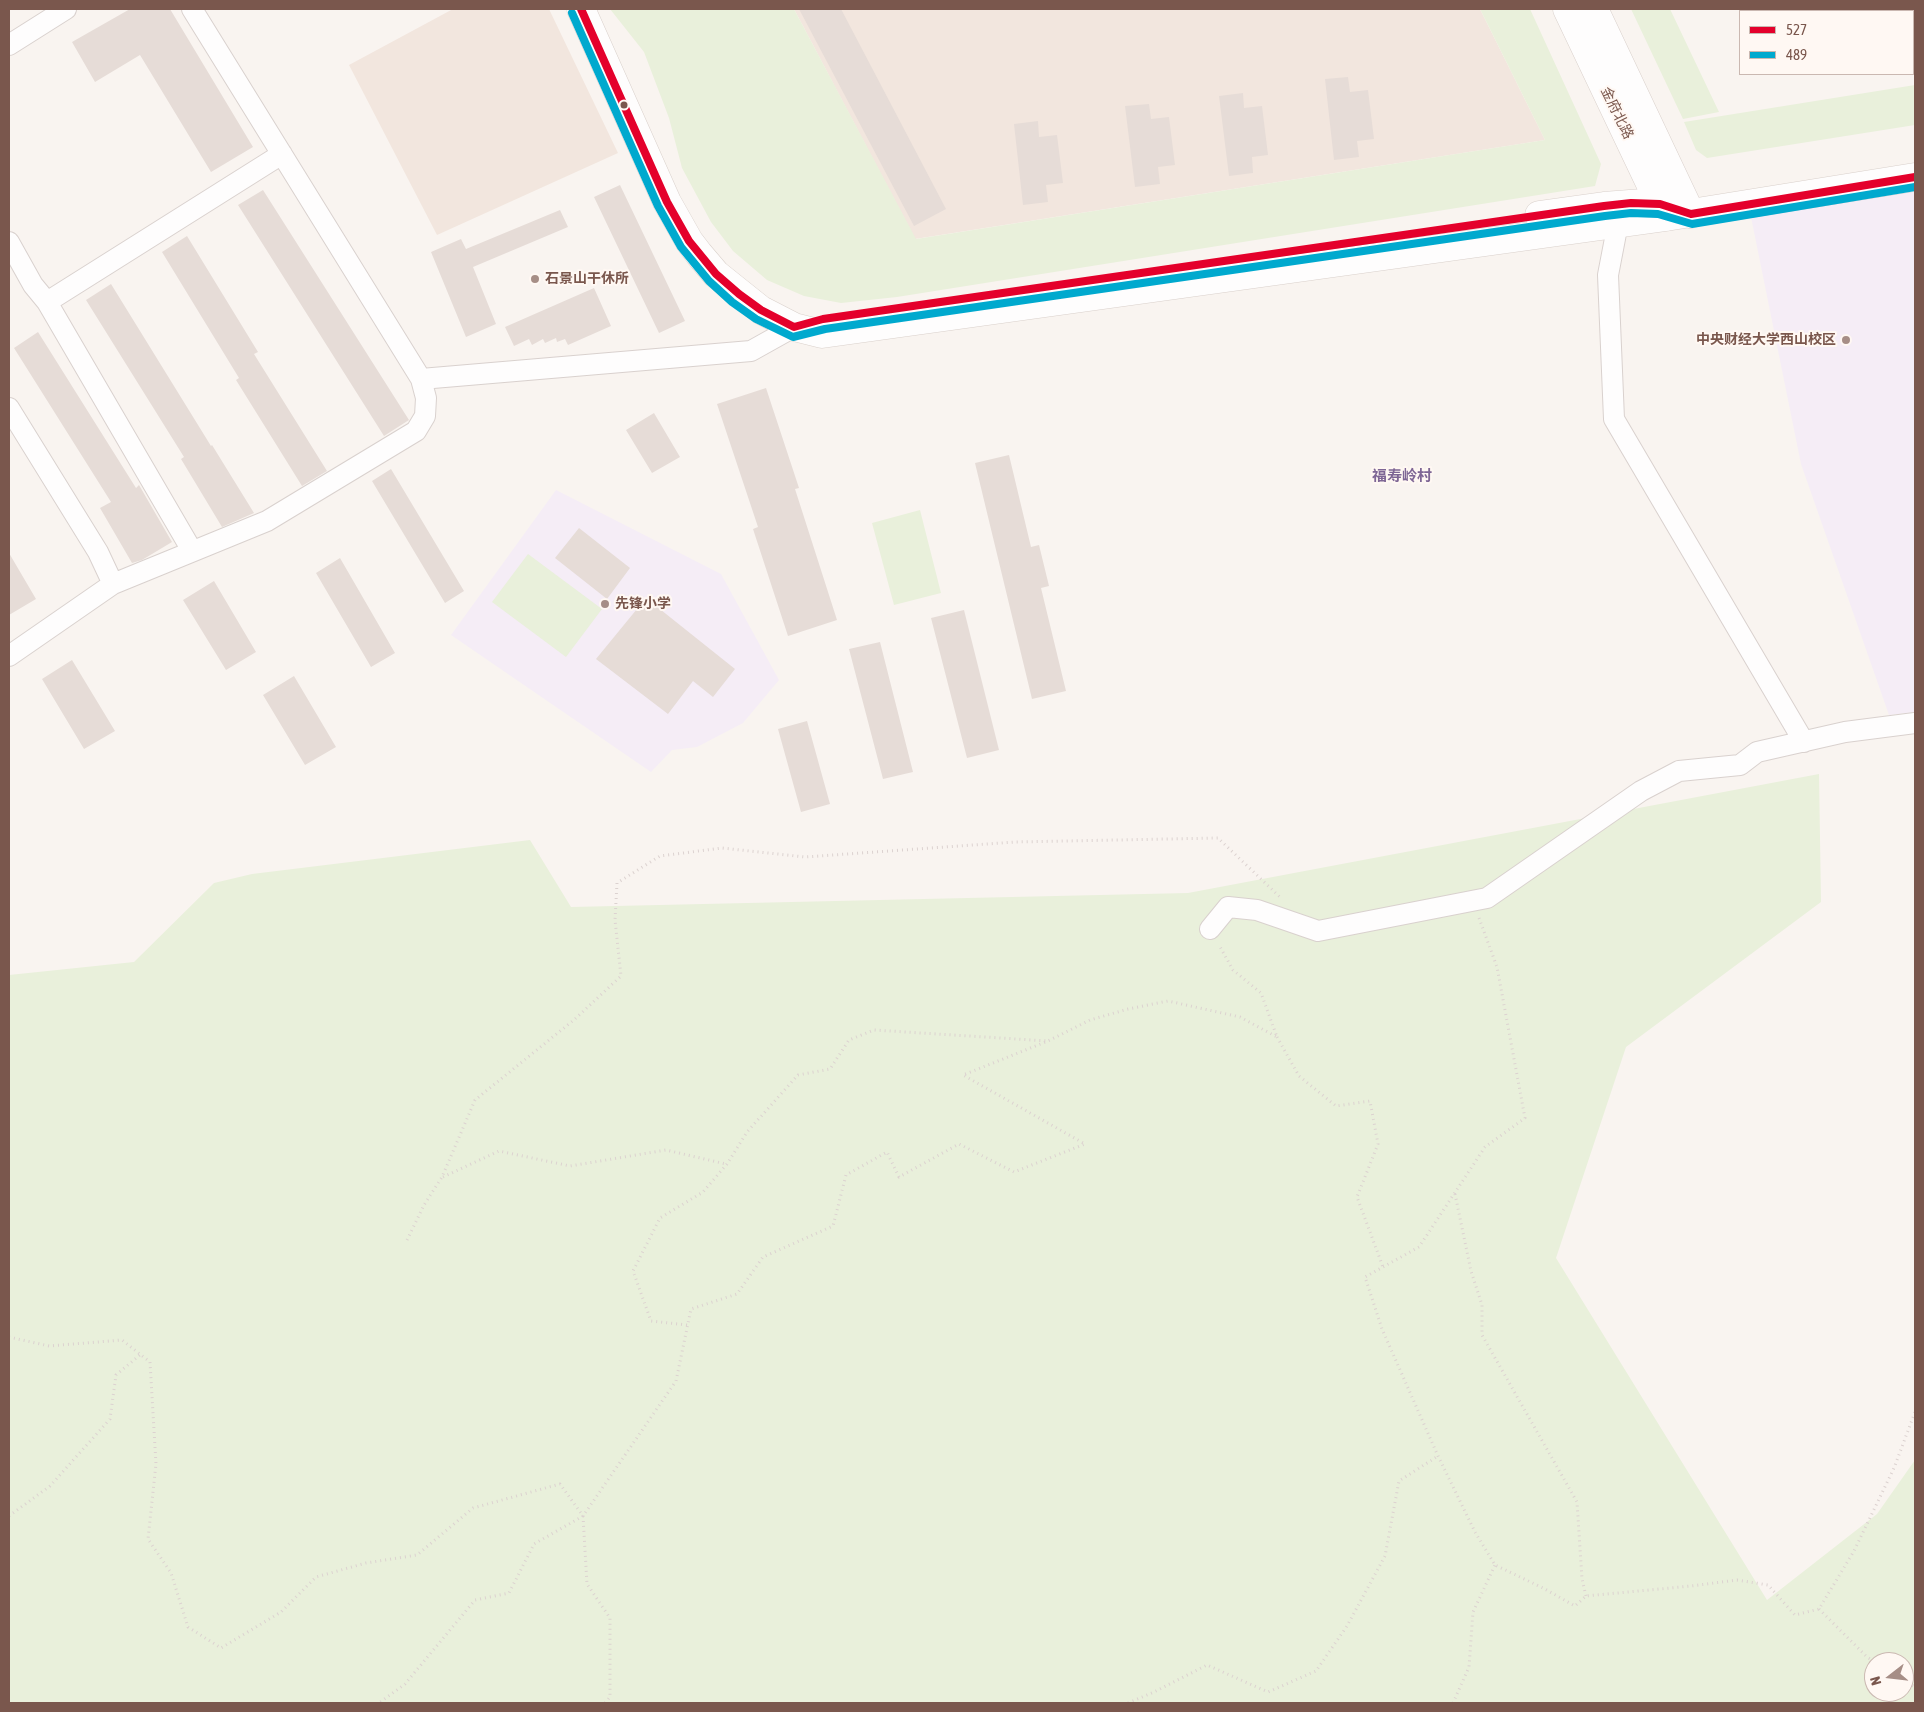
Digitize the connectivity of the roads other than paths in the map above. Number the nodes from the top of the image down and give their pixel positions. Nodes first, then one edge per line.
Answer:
1 (66, 9) edge
2 (192, 9) edge
3 (581, 9) edge
4 (1567, 9) edge
5 (1594, 9) edge
6 (9, 45) edge
7 (282, 154) junction
8 (1915, 177) edge
9 (1672, 212) junction
10 (1618, 224) junction
11 (9, 242) edge
12 (48, 302) junction
13 (794, 327) junction
14 (421, 379) junction
15 (9, 408) edge
16 (190, 549) dead end
17 (114, 584) junction
18 (9, 656) edge
19 (1915, 723) edge
20 (1804, 742) junction
21 (1210, 929) road end

1 - 6 street
2 - 7 street
3 - 13 street
4 - 9 street, 金府北路
5 - 9 street, 金府北路
7 - 12 street
7 - 14 street
8 - 9 street
9 - 10 street
9 - 13 street
10 - 13 street
10 - 20 street
11 - 12 street
12 - 16 street
13 - 14 street
14 - 17 street
15 - 17 street
17 - 18 street
19 - 20 street
20 - 21 street

